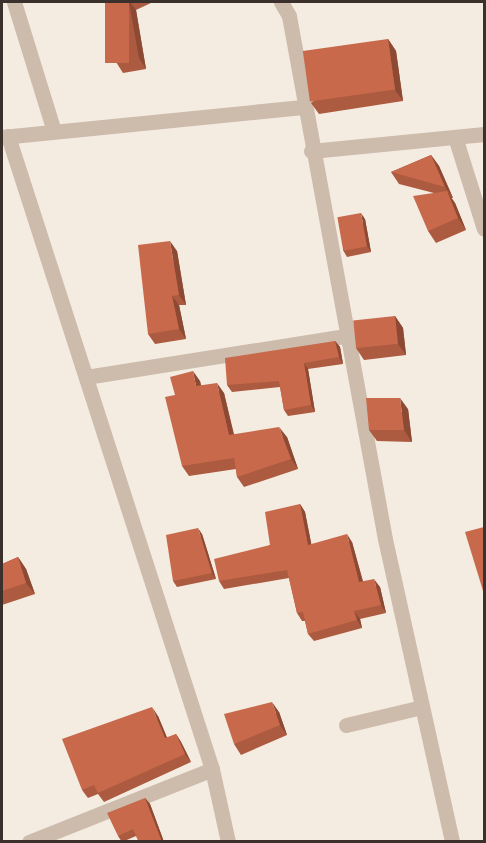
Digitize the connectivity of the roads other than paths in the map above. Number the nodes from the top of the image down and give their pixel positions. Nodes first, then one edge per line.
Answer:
1 (14, 2) edge
2 (281, 2) edge
3 (303, 107) junction
4 (54, 131) junction
5 (484, 134) edge
6 (5, 136) edge
7 (455, 137) junction
8 (311, 151) junction
9 (484, 229) edge
10 (346, 336) junction
11 (86, 377) junction
12 (422, 707) junction
13 (346, 724) dead end
14 (212, 770) junction
15 (29, 842) edge
16 (228, 842) edge
17 (452, 842) edge

1 - 4 street
2 - 3 street
3 - 4 street
3 - 8 street
4 - 6 street
5 - 7 street
6 - 11 street
7 - 8 street
7 - 9 street
8 - 10 street
10 - 11 street
10 - 12 street
11 - 14 street
12 - 13 street
12 - 17 street
14 - 15 street
14 - 16 street

